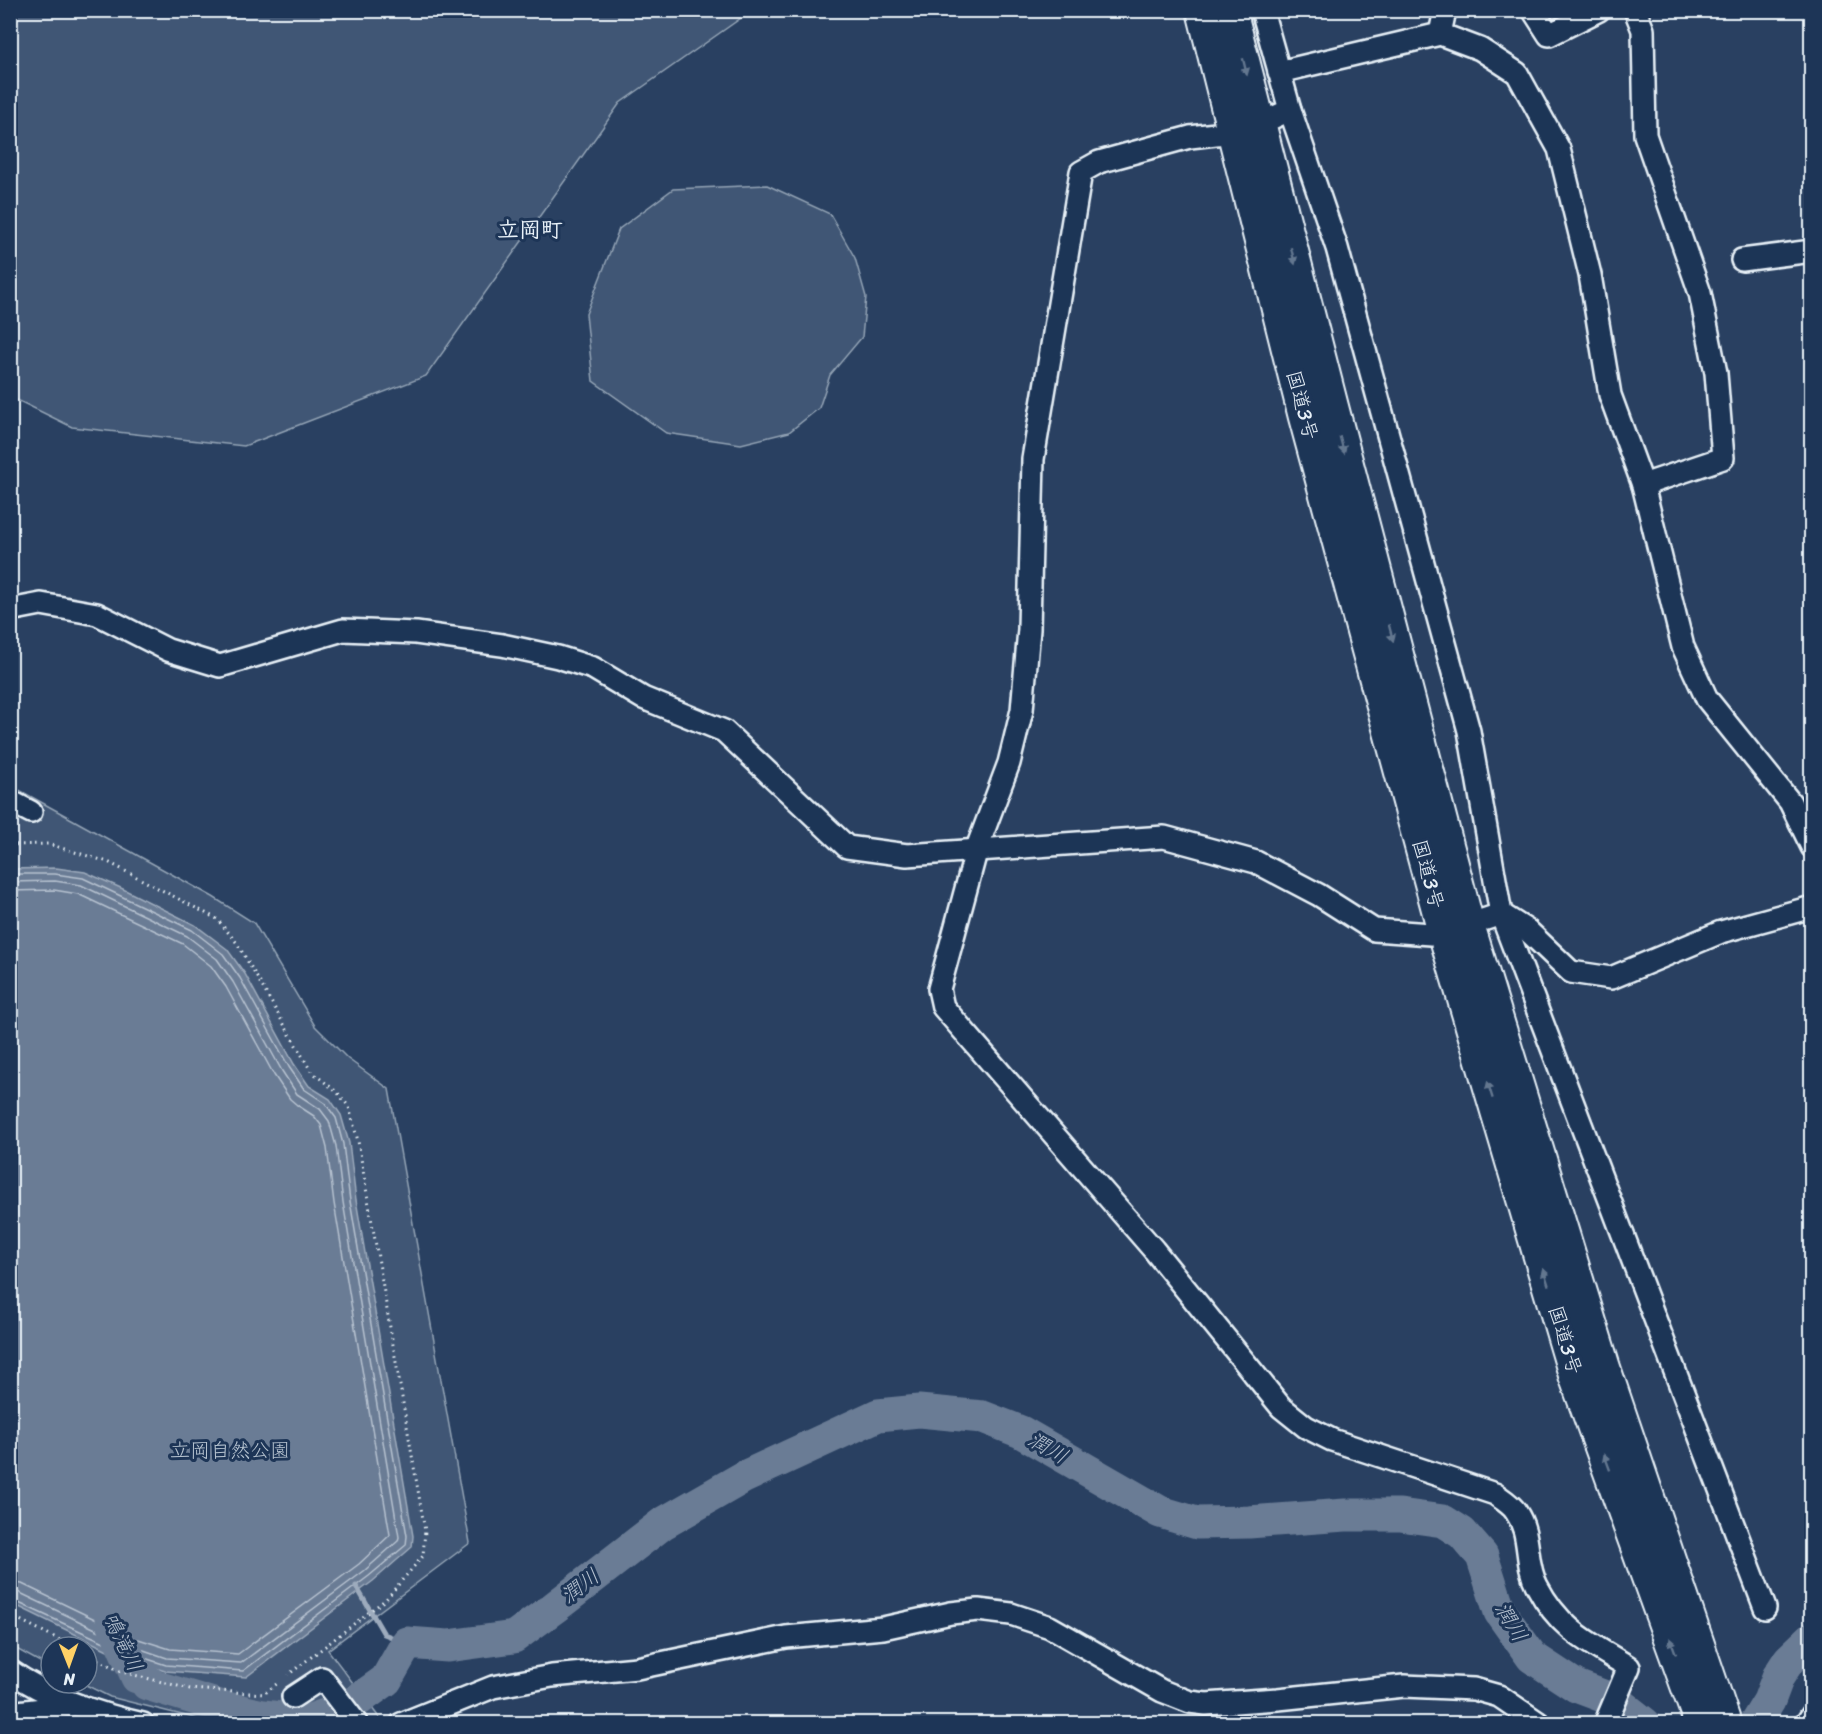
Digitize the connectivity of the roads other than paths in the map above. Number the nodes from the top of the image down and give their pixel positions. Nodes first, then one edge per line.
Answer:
1 (1203, 10) edge
2 (1230, 10) edge
3 (1263, 10) edge
4 (1445, 10) edge
5 (1533, 10) edge
6 (1599, 10) edge
7 (1635, 10) edge
8 (1440, 34) junction
9 (1279, 72) junction
10 (1290, 110) junction
11 (1246, 128) junction
12 (1812, 251) edge
13 (1742, 260) dead end
14 (1644, 485) junction
15 (10, 610) edge
16 (10, 801) edge
17 (31, 812) dead end
18 (1812, 848) edge
19 (977, 849) junction
20 (1812, 907) edge
21 (1501, 914) junction
22 (1456, 930) junction
23 (1765, 1608) dead end
24 (10, 1671) edge
25 (293, 1697) dead end
26 (75, 1705) junction
27 (10, 1713) edge
28 (1709, 1713) edge
29 (1812, 1715) edge
30 (143, 1724) edge
31 (357, 1724) edge
32 (401, 1724) edge
33 (1540, 1724) edge
34 (1605, 1724) edge
35 (1806, 1724) edge

1 - 11 highway, 国道3号
2 -> 11 highway, 国道3号
3 - 9 street
4 - 8 street
5 - 6 street
7 - 14 street
8 - 9 street
8 - 14 street
9 - 10 street
10 - 11 street
10 - 21 street
11 - 19 street
11 - 22 highway, 国道3号
12 - 13 street
14 - 18 street
15 - 19 street
16 - 17 street
19 - 22 street
19 - 34 street
20 - 21 street
21 - 22 street
21 - 23 street
22 - 28 highway, 国道3号
24 - 26 street
25 - 31 street
26 - 27 street
26 - 30 street
29 - 35 street
32 - 33 street

